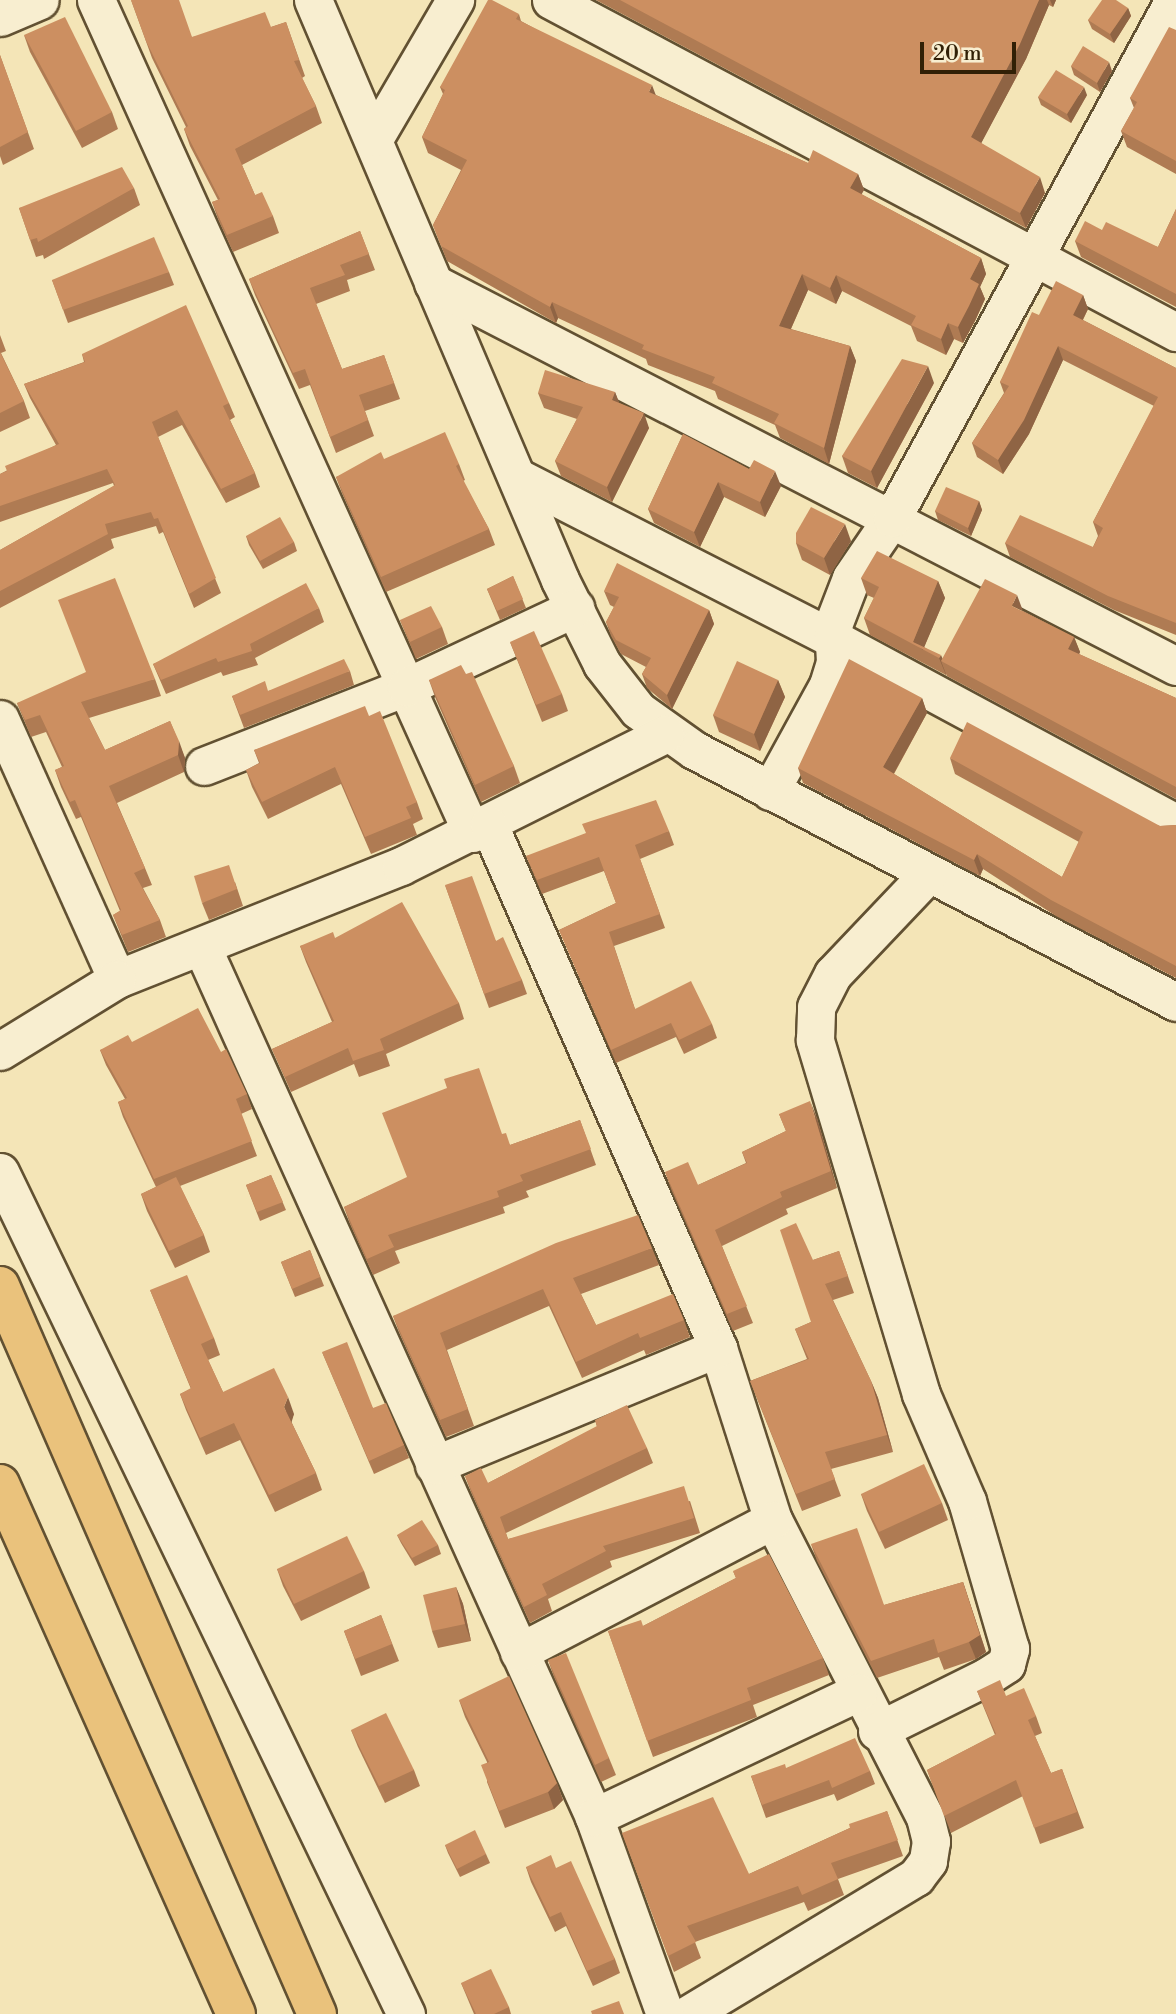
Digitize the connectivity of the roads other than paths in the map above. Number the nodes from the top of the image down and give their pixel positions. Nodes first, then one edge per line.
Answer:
1 (40, 0) edge
2 (96, 0) edge
3 (313, 0) edge
4 (455, 0) edge
5 (551, 0) edge
6 (1174, 0) edge
7 (0, 17) edge
8 (375, 137) junction
9 (1036, 256) junction
10 (433, 283) junction
11 (1176, 332) edge
12 (517, 477) junction
13 (892, 518) junction
14 (575, 608) junction
15 (832, 638) junction
16 (1176, 666) edge
17 (406, 687) junction
18 (0, 719) edge
19 (665, 734) junction
20 (204, 766) dead end
21 (770, 791) junction
22 (1176, 823) edge
23 (480, 829) junction
24 (928, 874) junction
25 (202, 947) junction
26 (117, 979) junction
27 (1176, 1002) edge
28 (0, 1051) edge
29 (0, 1172) edge
30 (0, 1286) edge
31 (718, 1349) junction
32 (434, 1465) junction
33 (0, 1485) edge
34 (773, 1520) junction
35 (519, 1652) junction
36 (858, 1692) junction
37 (877, 1731) junction
38 (594, 1817) junction
39 (236, 2014) edge
40 (317, 2014) edge
41 (406, 2014) edge
42 (665, 2014) edge
43 (688, 2014) edge

1 - 7 street
2 - 17 street
3 - 8 street
4 - 8 street
5 - 9 street
6 - 9 street
8 - 10 street
9 - 11 street
9 - 13 street
10 - 12 street
10 - 13 street
12 - 14 street
12 - 15 street
13 - 15 street
13 - 16 street
14 - 17 street
14 - 19 street
15 - 21 street
15 - 22 street
17 - 20 street
17 - 23 street
18 - 26 street
19 - 21 street
19 - 23 street
21 - 24 street
23 - 25 street
23 - 31 street
24 - 27 street
24 - 37 street
25 - 26 street
25 - 32 street
26 - 28 street
29 - 41 street
30 - 40 highway
31 - 32 street
31 - 34 street
32 - 35 street
33 - 39 highway
34 - 35 street
34 - 36 street
35 - 38 street
36 - 37 street
36 - 38 street
37 - 43 street
38 - 42 street

